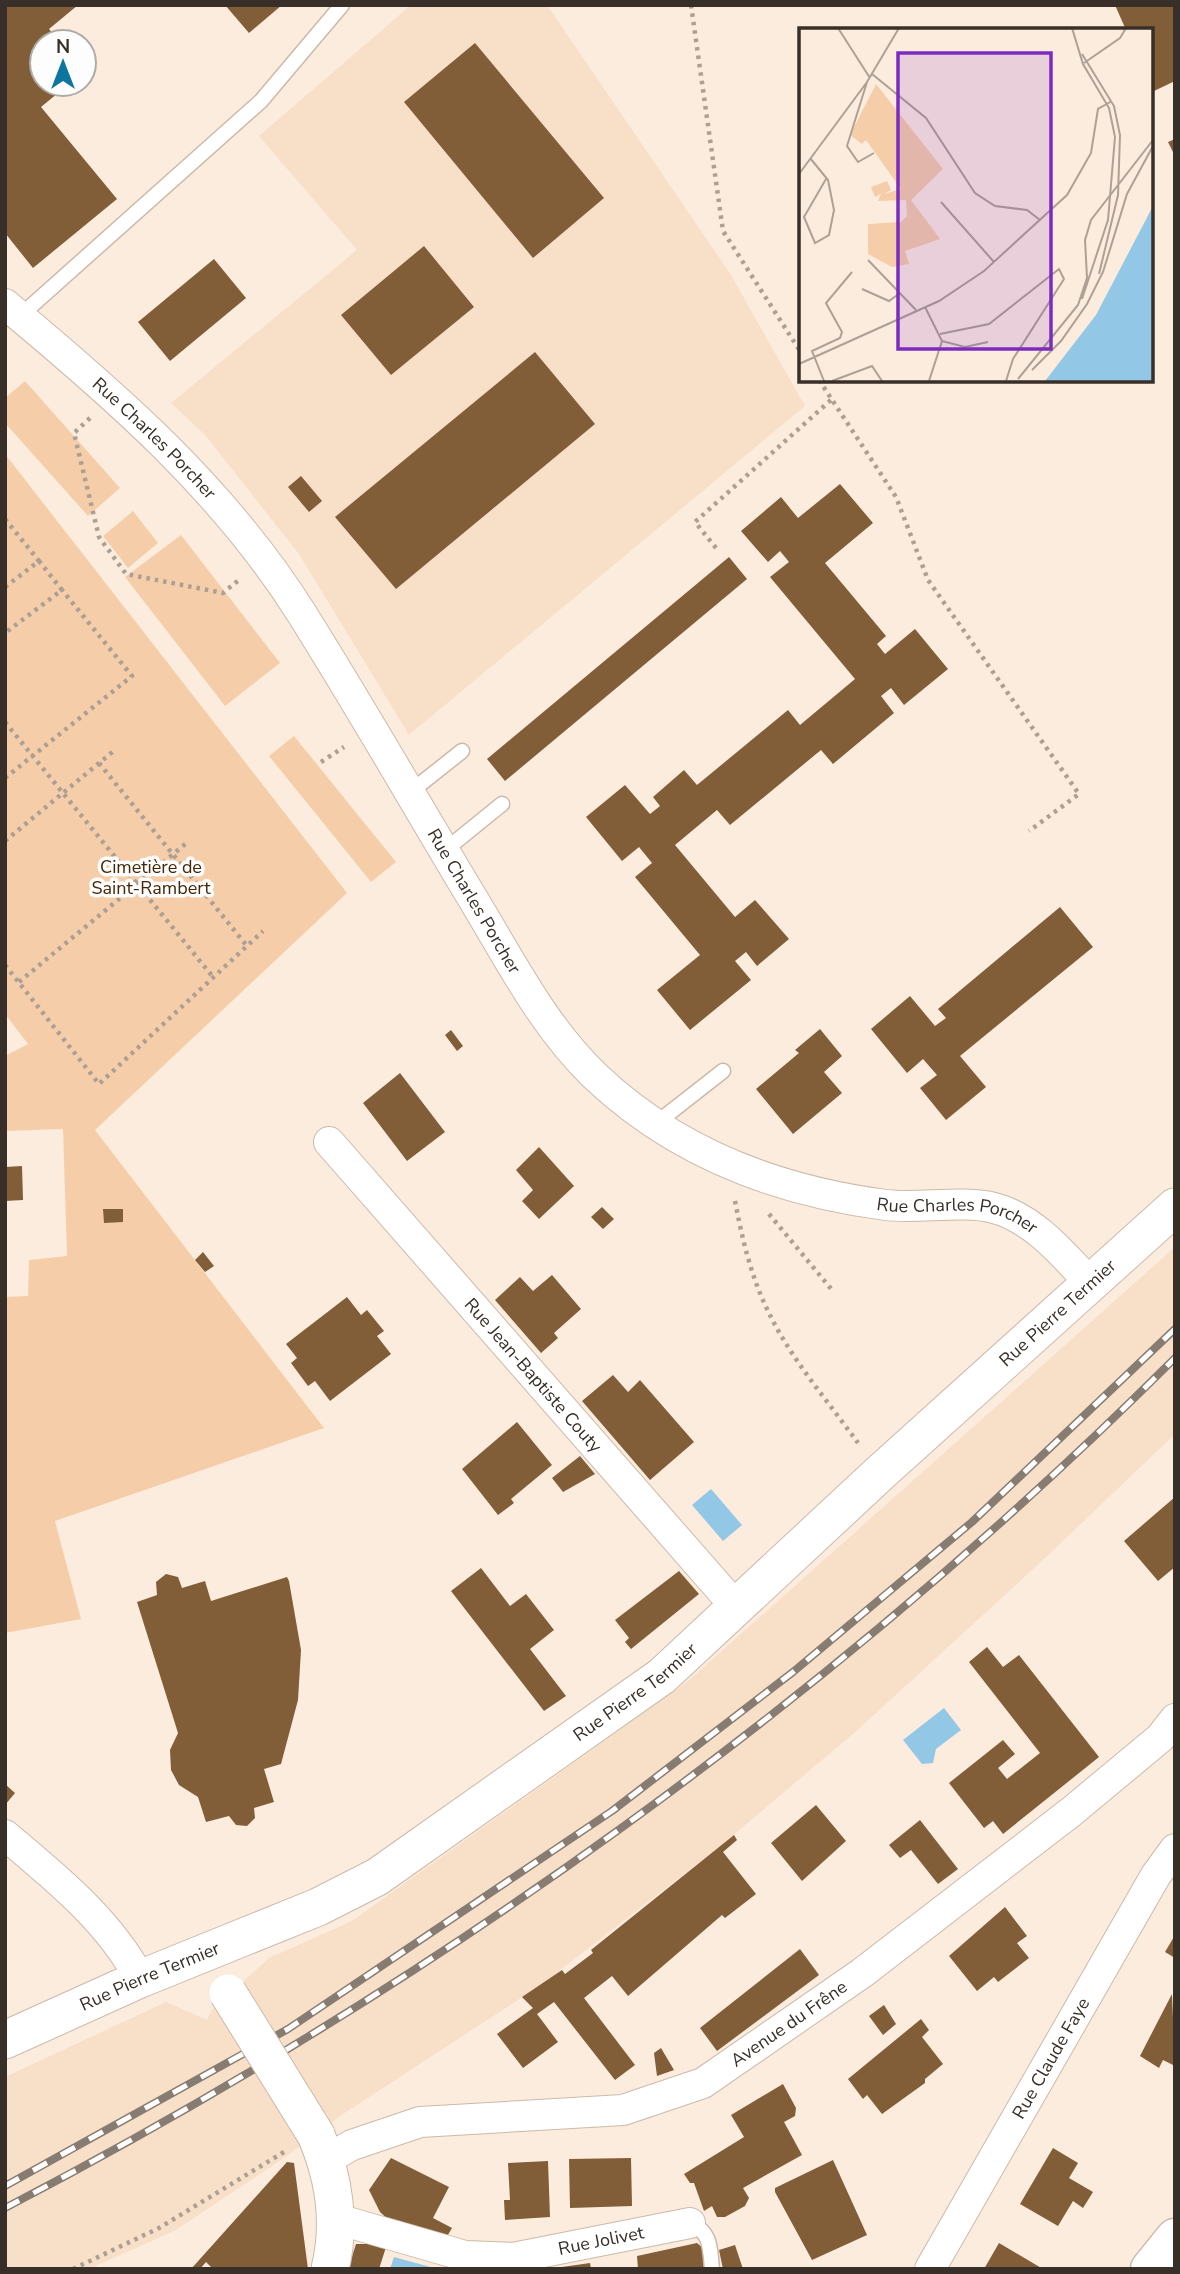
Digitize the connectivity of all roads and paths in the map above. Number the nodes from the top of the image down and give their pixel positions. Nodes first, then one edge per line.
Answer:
1 (342, 5) edge
2 (691, 5) edge
3 (13, 310) edge
4 (799, 349) edge
5 (820, 382) edge
6 (115, 395) junction
7 (832, 399) junction
8 (5, 519) edge
9 (250, 542) junction
10 (716, 548) dead end
11 (39, 561) junction
12 (5, 587) edge
13 (62, 590) junction
14 (5, 634) edge
15 (5, 722) edge
16 (116, 749) dead end
17 (462, 751) dead end
18 (33, 756) junction
19 (99, 763) junction
20 (5, 778) edge
21 (63, 793) junction
22 (409, 793) junction
23 (502, 804) dead end
24 (1029, 831) dead end
25 (5, 841) edge
26 (189, 841) dead end
27 (444, 851) junction
28 (173, 854) junction
29 (137, 884) junction
30 (263, 931) dead end
31 (247, 946) junction
32 (5, 965) edge
33 (213, 977) junction
34 (19, 982) junction
35 (723, 1071) dead end
36 (654, 1125) junction
37 (329, 1142) dead end
38 (747, 1173) junction
39 (1175, 1207) edge
40 (1090, 1283) junction
41 (832, 1290) dead end
42 (880, 1473) junction
43 (737, 1608) junction
44 (1175, 1719) edge
45 (8, 1843) edge
46 (1175, 1849) edge
47 (206, 1953) junction
48 (140, 1979) junction
49 (5, 2040) edge
50 (320, 2146) junction
51 (337, 2219) junction
52 (690, 2223) joint
53 (1175, 2238) edge
54 (73, 2269) edge
55 (330, 2269) edge
56 (712, 2269) edge
57 (930, 2269) edge
58 (1150, 2269) edge

1 - 3 lane
2 - 4 path
3 - 6 street, Rue Charles Porcher
5 - 7 path
6 - 9 street, Rue Charles Porcher
6 - 9 path
7 - 10 path
7 - 24 path
8 - 11 path
9 - 22 street, Rue Charles Porcher
11 - 12 path
11 - 13 path
13 - 14 path
13 - 18 path
15 - 18 path
16 - 19 path
17 - 22 lane
18 - 20 path
18 - 21 path
19 - 21 path
19 - 28 path
21 - 25 path
21 - 29 path
22 - 27 street, Rue Charles Porcher
23 - 27 lane
26 - 28 path
27 - 36 street, Rue Charles Porcher
28 - 29 path
28 - 31 path
29 - 33 path
29 - 34 path
30 - 31 path
31 - 33 path
32 - 34 path
33 - 34 path
35 - 36 lane
36 - 38 street, Rue Charles Porcher
37 - 43 street, Rue Jean-Baptiste Couty
38 - 40 street, Rue Charles Porcher
38 - 41 path
38 - 42 path
39 - 40 street, Rue Pierre Termier
40 - 42 street, Rue Pierre Termier
42 - 43 street, Rue Pierre Termier
43 - 47 street, Rue Pierre Termier
44 - 50 street, Avenue du Frêne
45 - 48 street
46 - 57 street, Rue Claude Faye
47 - 48 street, Rue Pierre Termier
47 - 50 street, bridge
48 - 49 street, Rue Pierre Termier
50 - 51 street
50 - 54 path
51 - 52 street, Rue Jolivet
51 - 55 street
52 - 56 lane, Rue Jolivet
53 - 58 main road

